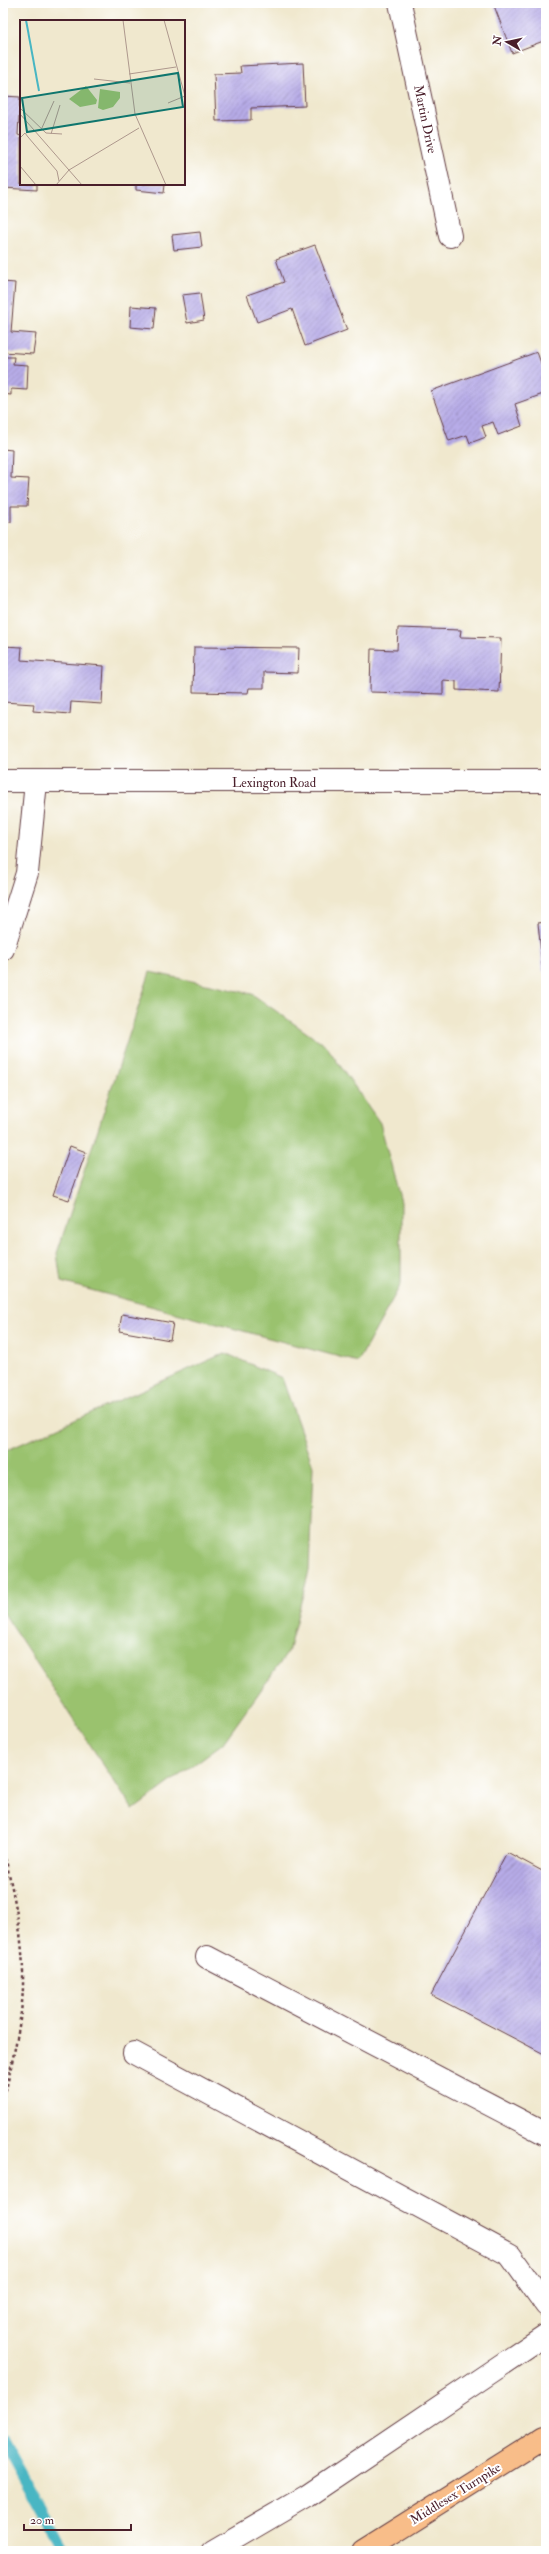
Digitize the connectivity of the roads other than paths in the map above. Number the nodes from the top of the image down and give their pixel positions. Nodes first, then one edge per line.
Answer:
1 (400, 3) edge
2 (450, 236) dead end
3 (546, 780) edge
4 (3, 781) edge
5 (36, 782) junction
6 (3, 949) edge
7 (207, 1957) dead end
8 (134, 2053) dead end
9 (546, 2134) edge
10 (546, 2305) edge
11 (546, 2335) edge
12 (546, 2436) edge
13 (213, 2551) edge
14 (363, 2551) edge

1 - 2 street, Martin Drive
3 - 5 street, Lexington Road
4 - 5 street, Lexington Road
5 - 6 street
7 - 9 street
8 - 10 street
11 - 13 street
12 - 14 main road, Middlesex Turnpike

